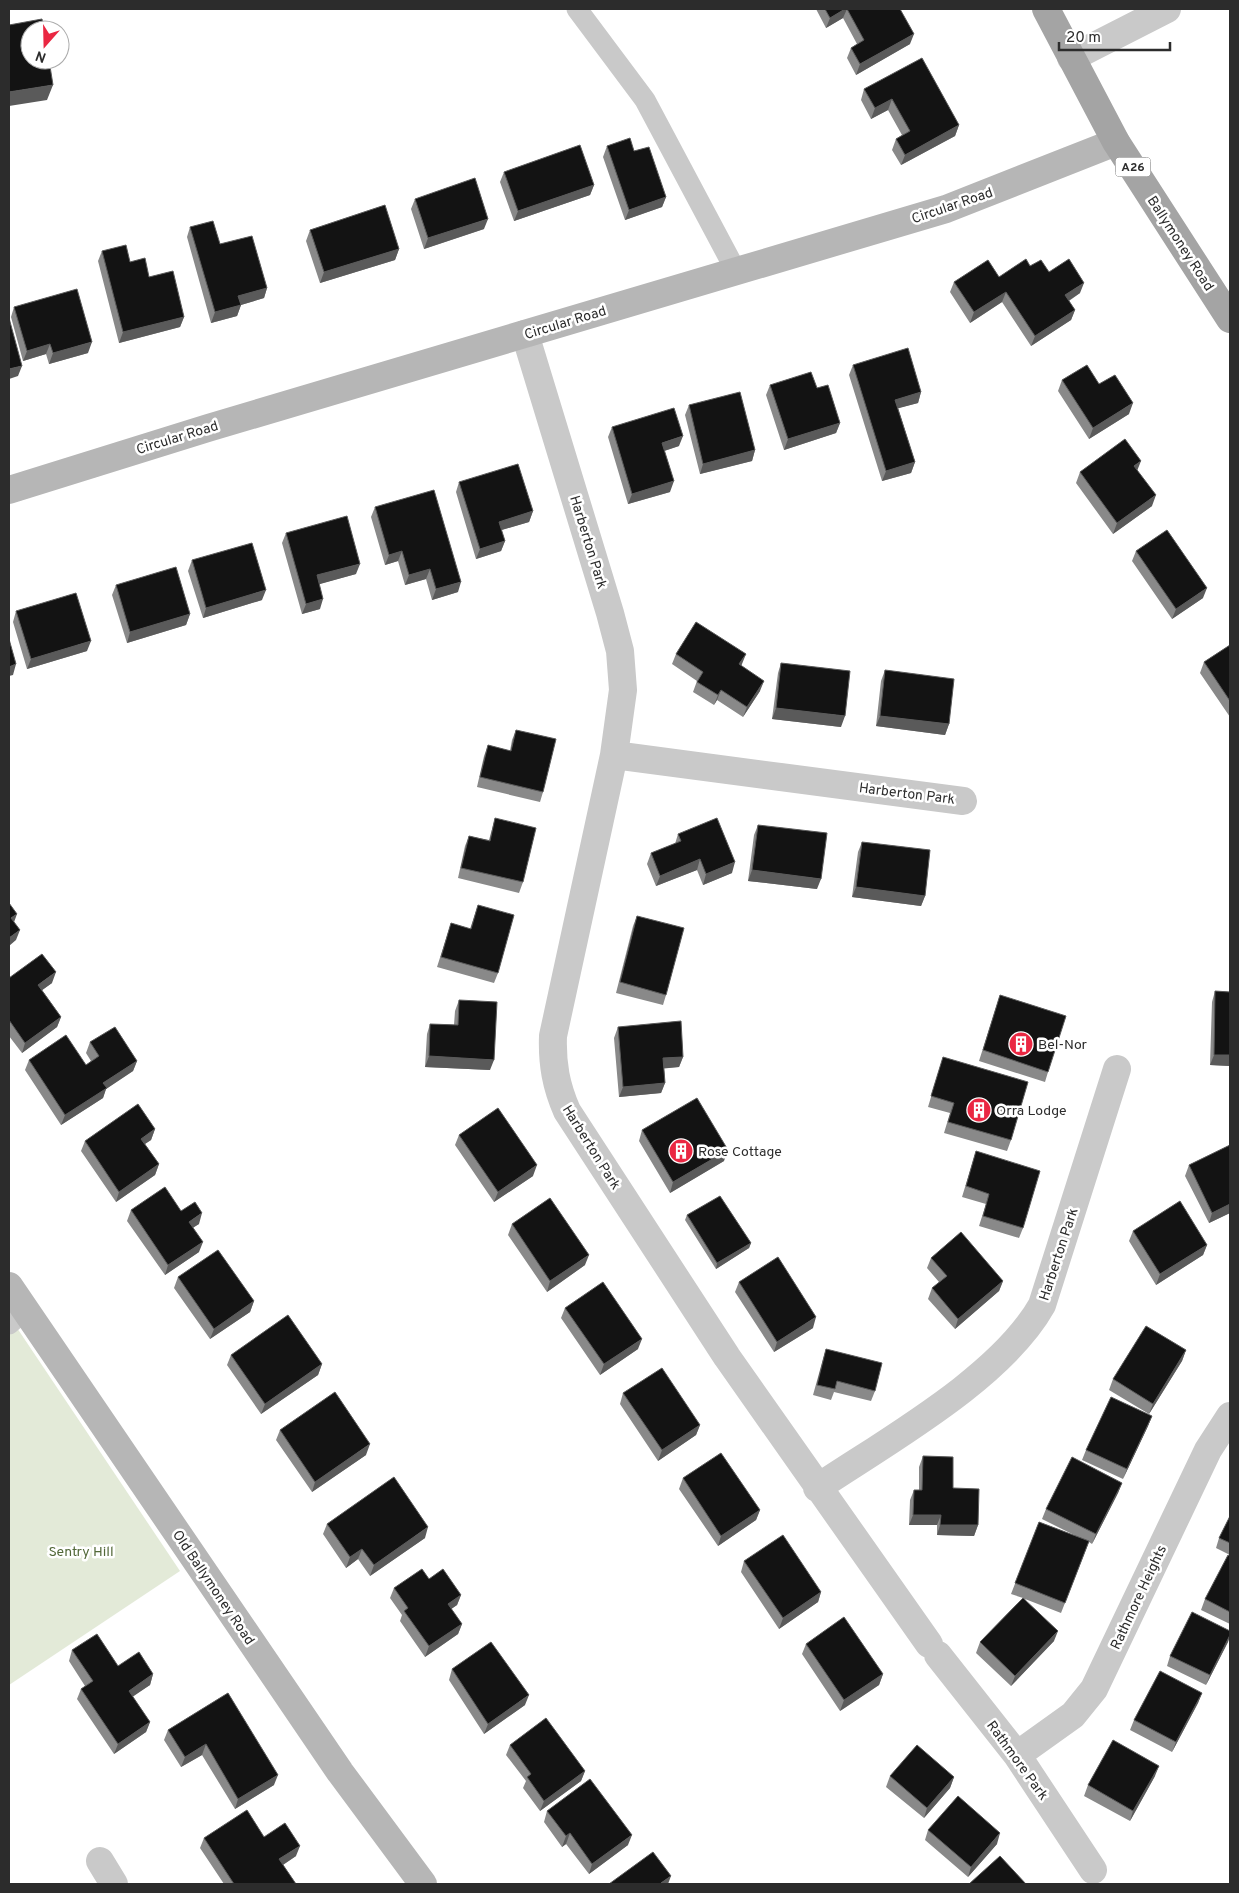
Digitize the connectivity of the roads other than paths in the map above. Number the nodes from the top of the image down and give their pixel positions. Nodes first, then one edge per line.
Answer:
1 (577, 9) edge
2 (1046, 9) edge
3 (1167, 9) edge
4 (1072, 58) junction
5 (1116, 142) junction
6 (736, 271) junction
7 (1230, 320) edge
8 (526, 334) junction
9 (9, 490) edge
10 (614, 755) junction
11 (963, 801) dead end
12 (1117, 1069) dead end
13 (9, 1286) edge
14 (17, 1317) edge
15 (1230, 1416) edge
16 (818, 1488) junction
17 (934, 1649) joint
18 (1017, 1755) junction
19 (100, 1861) dead end
20 (1092, 1870) dead end
21 (114, 1884) edge
22 (423, 1884) edge

1 - 6 lane
2 - 4 main road, Ballymoney Road / A26
3 - 4 street
4 - 5 main road, Ballymoney Road / A26
5 - 6 street, Circular Road
5 - 7 main road, Ballymoney Road / A26
6 - 8 street, Circular Road
8 - 9 street, Circular Road
8 - 10 street, Harberton Park
10 - 11 street, Harberton Park
10 - 16 street, Harberton Park
12 - 16 street, Harberton Park
13 - 14 street, Old Ballymoney Road
14 - 22 street, Old Ballymoney Road
15 - 18 street, Rathmore Heights
16 - 17 street, Harberton Park
17 - 18 street, Rathmore Park
18 - 20 street, Rathmore Park
19 - 21 street

